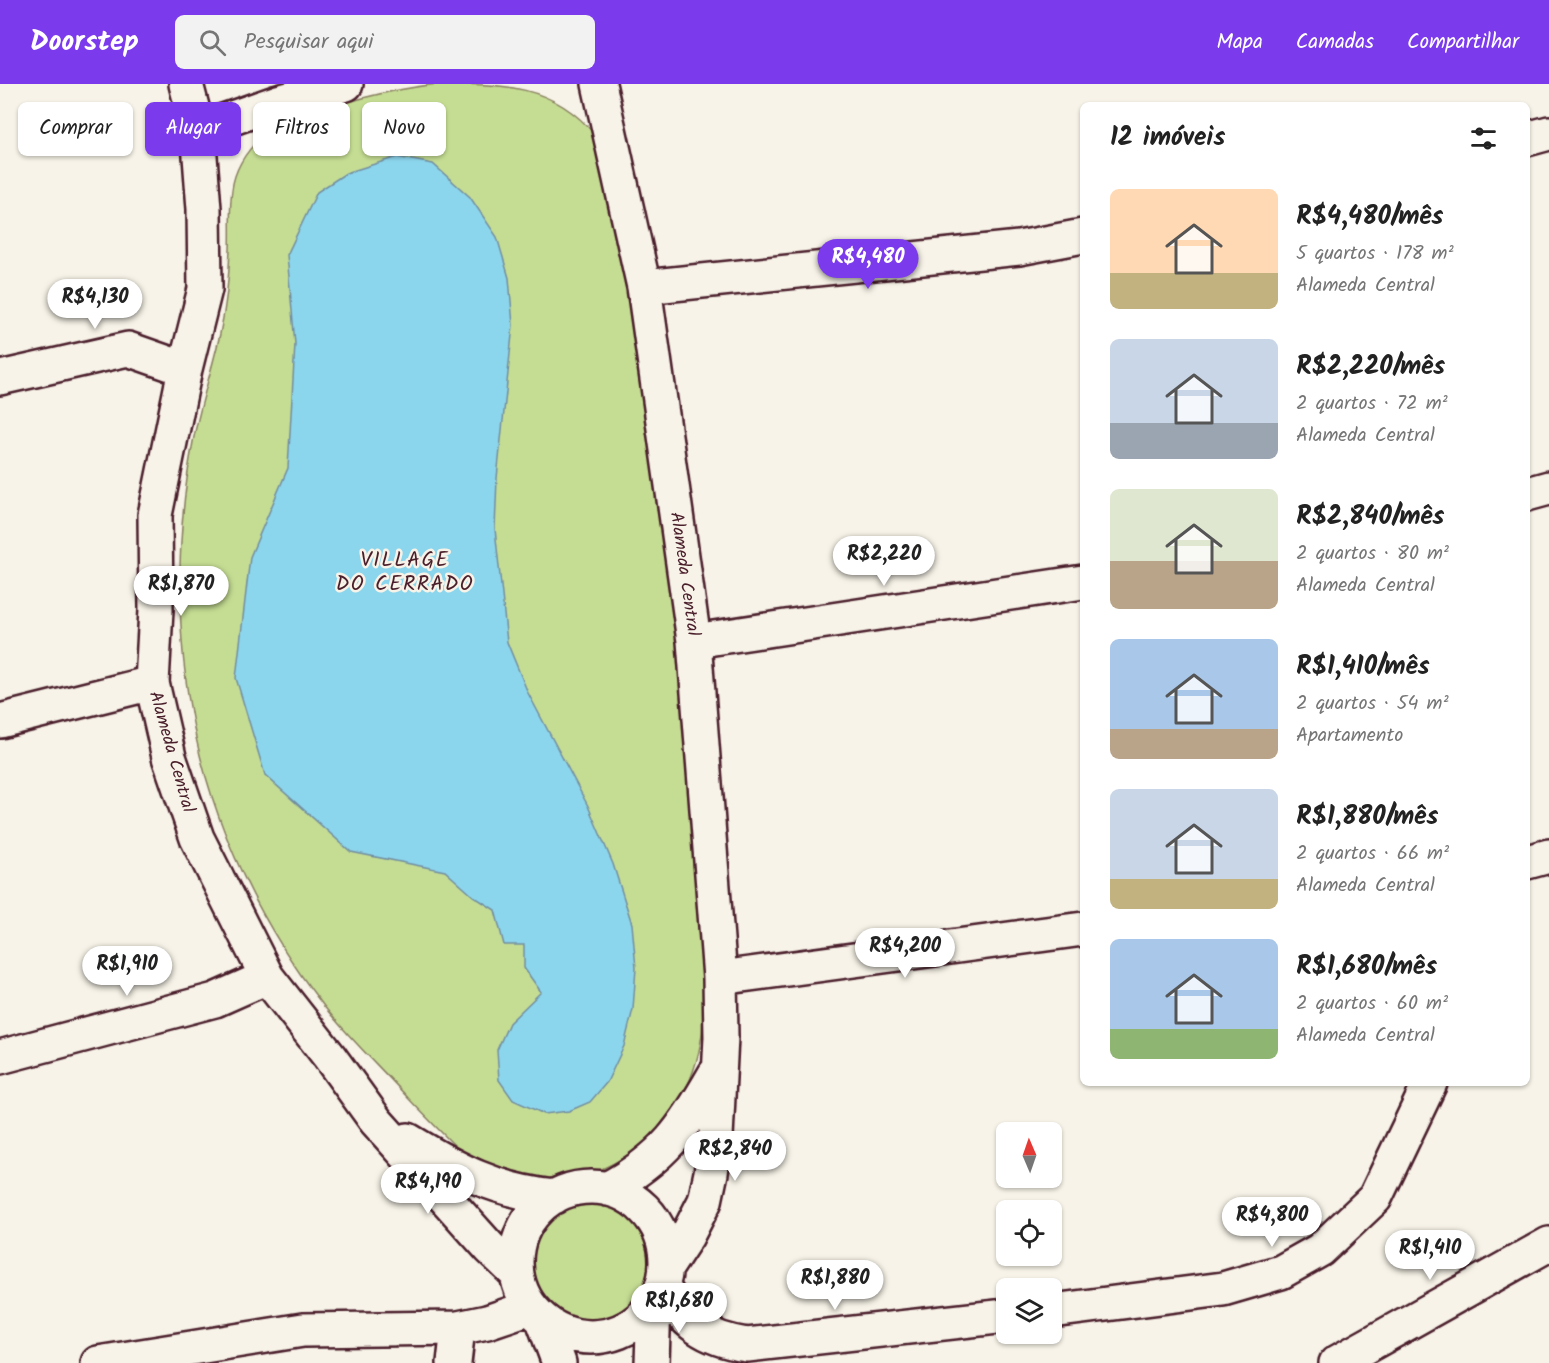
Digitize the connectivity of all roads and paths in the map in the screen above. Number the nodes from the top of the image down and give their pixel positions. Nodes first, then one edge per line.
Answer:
1 (186, 84) edge
2 (346, 84) edge
3 (598, 84) edge
4 (191, 102) edge
5 (241, 115) edge
6 (1549, 133) edge
7 (1530, 138) edge
8 (200, 156) edge
9 (1080, 237) edge
10 (644, 287) junction
11 (185, 369) junction
12 (0, 378) edge
13 (1549, 488) edge
14 (1530, 493) edge
15 (1080, 582) edge
16 (694, 641) junction
17 (152, 682) junction
18 (0, 722) edge
19 (1549, 856) edge
20 (1530, 861) edge
21 (1080, 929) edge
22 (267, 977) junction
23 (720, 978) junction
24 (0, 1057) edge
25 (718, 1070) junction
26 (1429, 1086) edge
27 (376, 1120) junction
28 (607, 1189) junction
29 (554, 1197) junction
30 (1549, 1244) edge
31 (517, 1274) junction
32 (661, 1286) junction
33 (1062, 1310) edge
34 (537, 1313) junction
35 (996, 1317) edge
36 (458, 1328) junction
37 (710, 1350) edge
38 (98, 1363) edge
39 (454, 1363) edge
40 (559, 1363) edge
41 (652, 1363) edge
42 (1336, 1363) edge

1 - 4 street, Alameda Central
2 - 5 street
3 - 10 street, Alameda Central
6 - 7 street
8 - 11 street, Alameda Central
9 - 10 street
10 - 16 street, Alameda Central
11 - 12 street
11 - 17 street, Alameda Central
13 - 14 street
15 - 16 street
16 - 23 street, Alameda Central
17 - 18 street
17 - 22 street, Alameda Central
19 - 20 street
21 - 23 street
22 - 24 street
22 - 27 street, Alameda Central
23 - 25 street, Alameda Central
25 - 28 street, Alameda Central
25 - 32 street, Alameda Central
26 - 33 street
27 - 29 street, Alameda Central
27 - 31 street, Alameda Central
28 - 29 street
28 - 32 street
29 - 31 street
30 - 42 street
31 - 34 street
32 - 34 street
32 - 37 street
32 - 41 street
34 - 36 street
34 - 40 street
35 - 37 street
36 - 38 street
36 - 39 street

